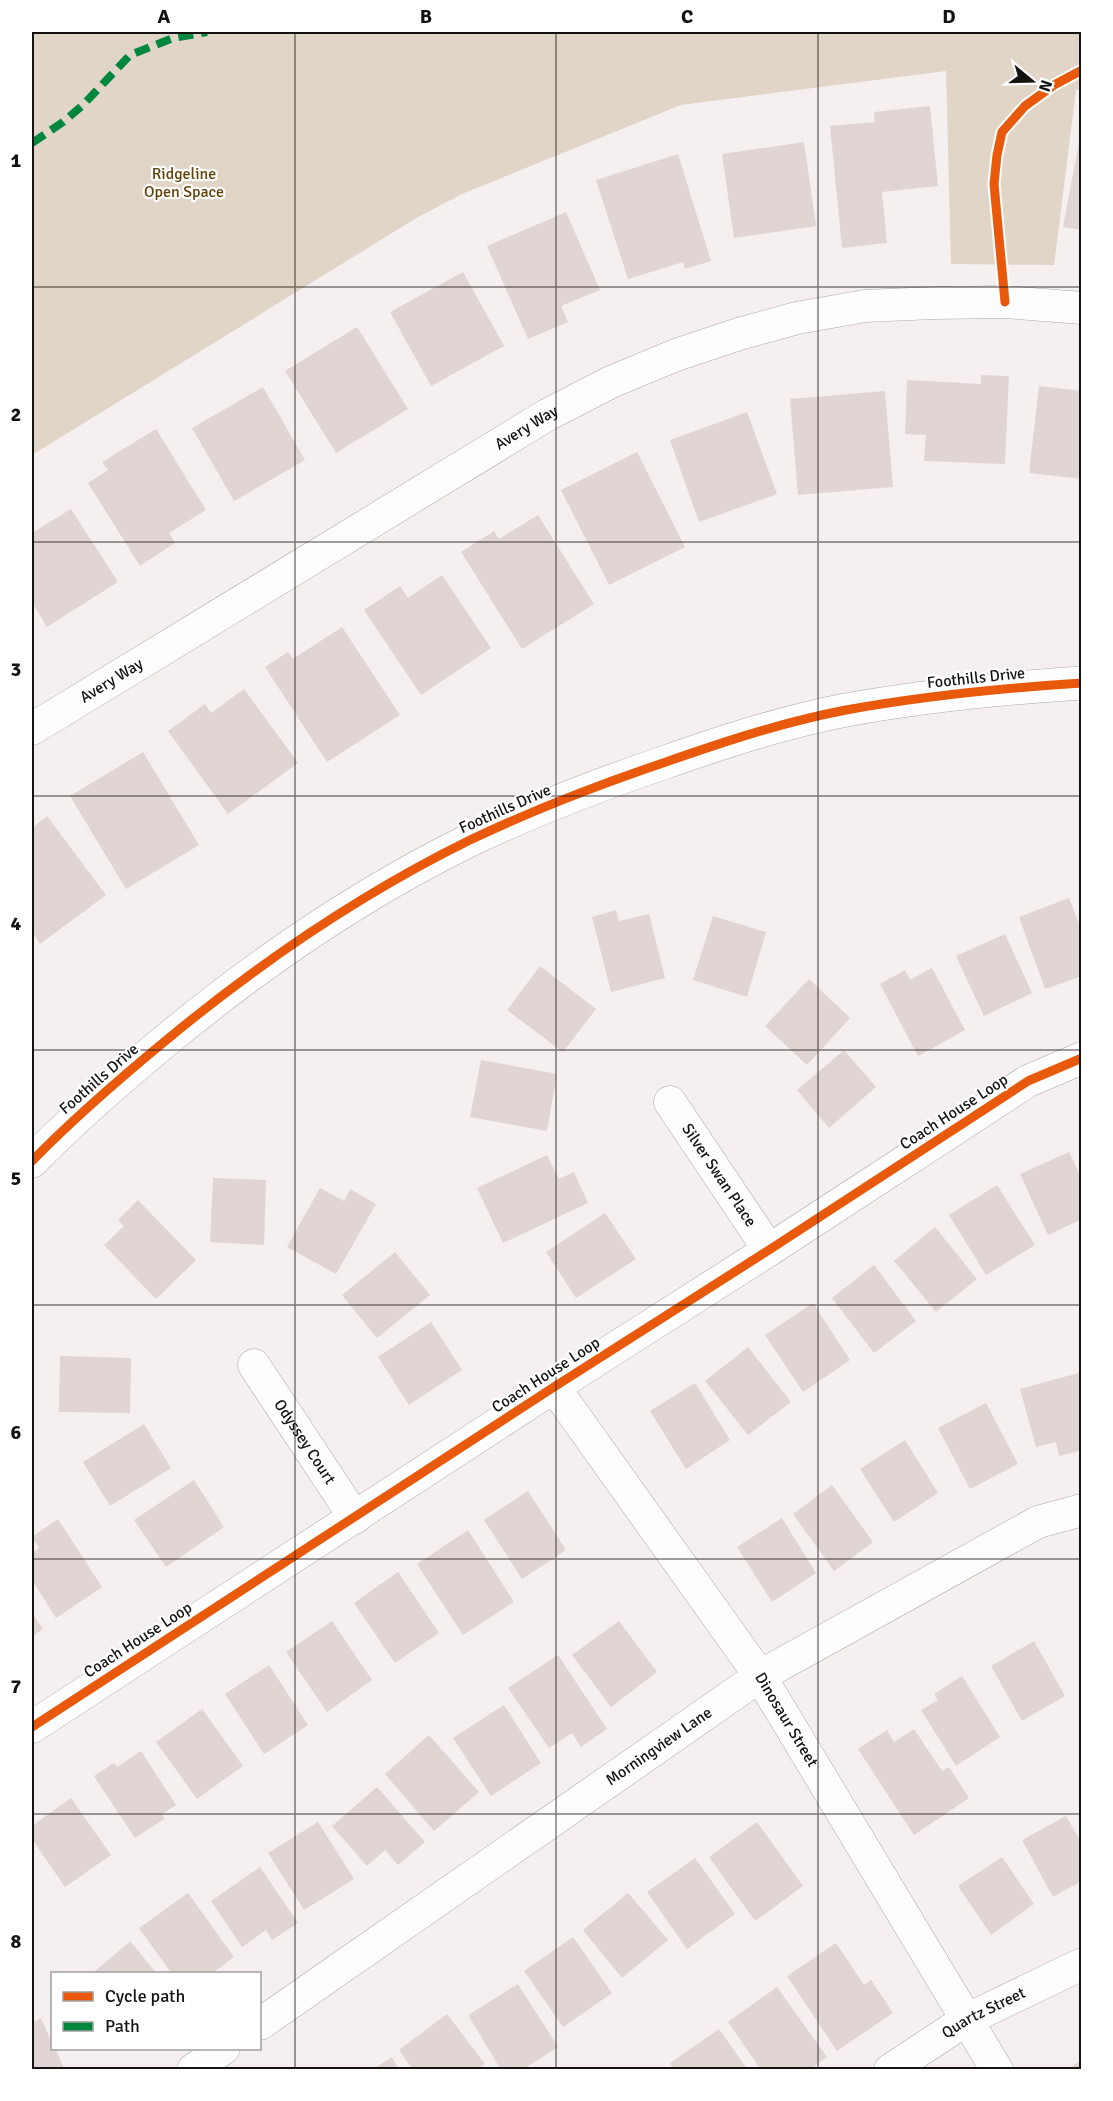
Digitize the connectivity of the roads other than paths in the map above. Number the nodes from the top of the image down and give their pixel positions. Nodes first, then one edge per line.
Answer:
1 (1082, 308) edge
2 (1082, 683) edge
3 (32, 729) edge
4 (1082, 1058) edge
5 (670, 1102) dead end
6 (32, 1161) edge
7 (769, 1250) junction
8 (254, 1365) dead end
9 (554, 1387) junction
10 (1082, 1510) edge
11 (356, 1518) junction
12 (760, 1676) junction
13 (32, 1727) edge
14 (1082, 1964) edge
15 (966, 2020) junction
16 (261, 2023) edge
17 (223, 2050) edge
18 (193, 2070) edge
19 (890, 2070) edge
20 (997, 2070) edge

1 - 3 street, Avery Way
2 - 6 street, Foothills Drive
4 - 7 street, Coach House Loop
5 - 7 street, Silver Swan Place
7 - 9 street, Coach House Loop
8 - 11 street, Odyssey Court
9 - 11 street, Coach House Loop
9 - 12 street, Dinosaur Street
10 - 12 street, Morningview Lane
11 - 13 street, Coach House Loop
12 - 15 street, Dinosaur Street
12 - 16 street, Morningview Lane
14 - 15 street, Quartz Street
15 - 19 street, Quartz Street
15 - 20 street, Dinosaur Street
17 - 18 street

